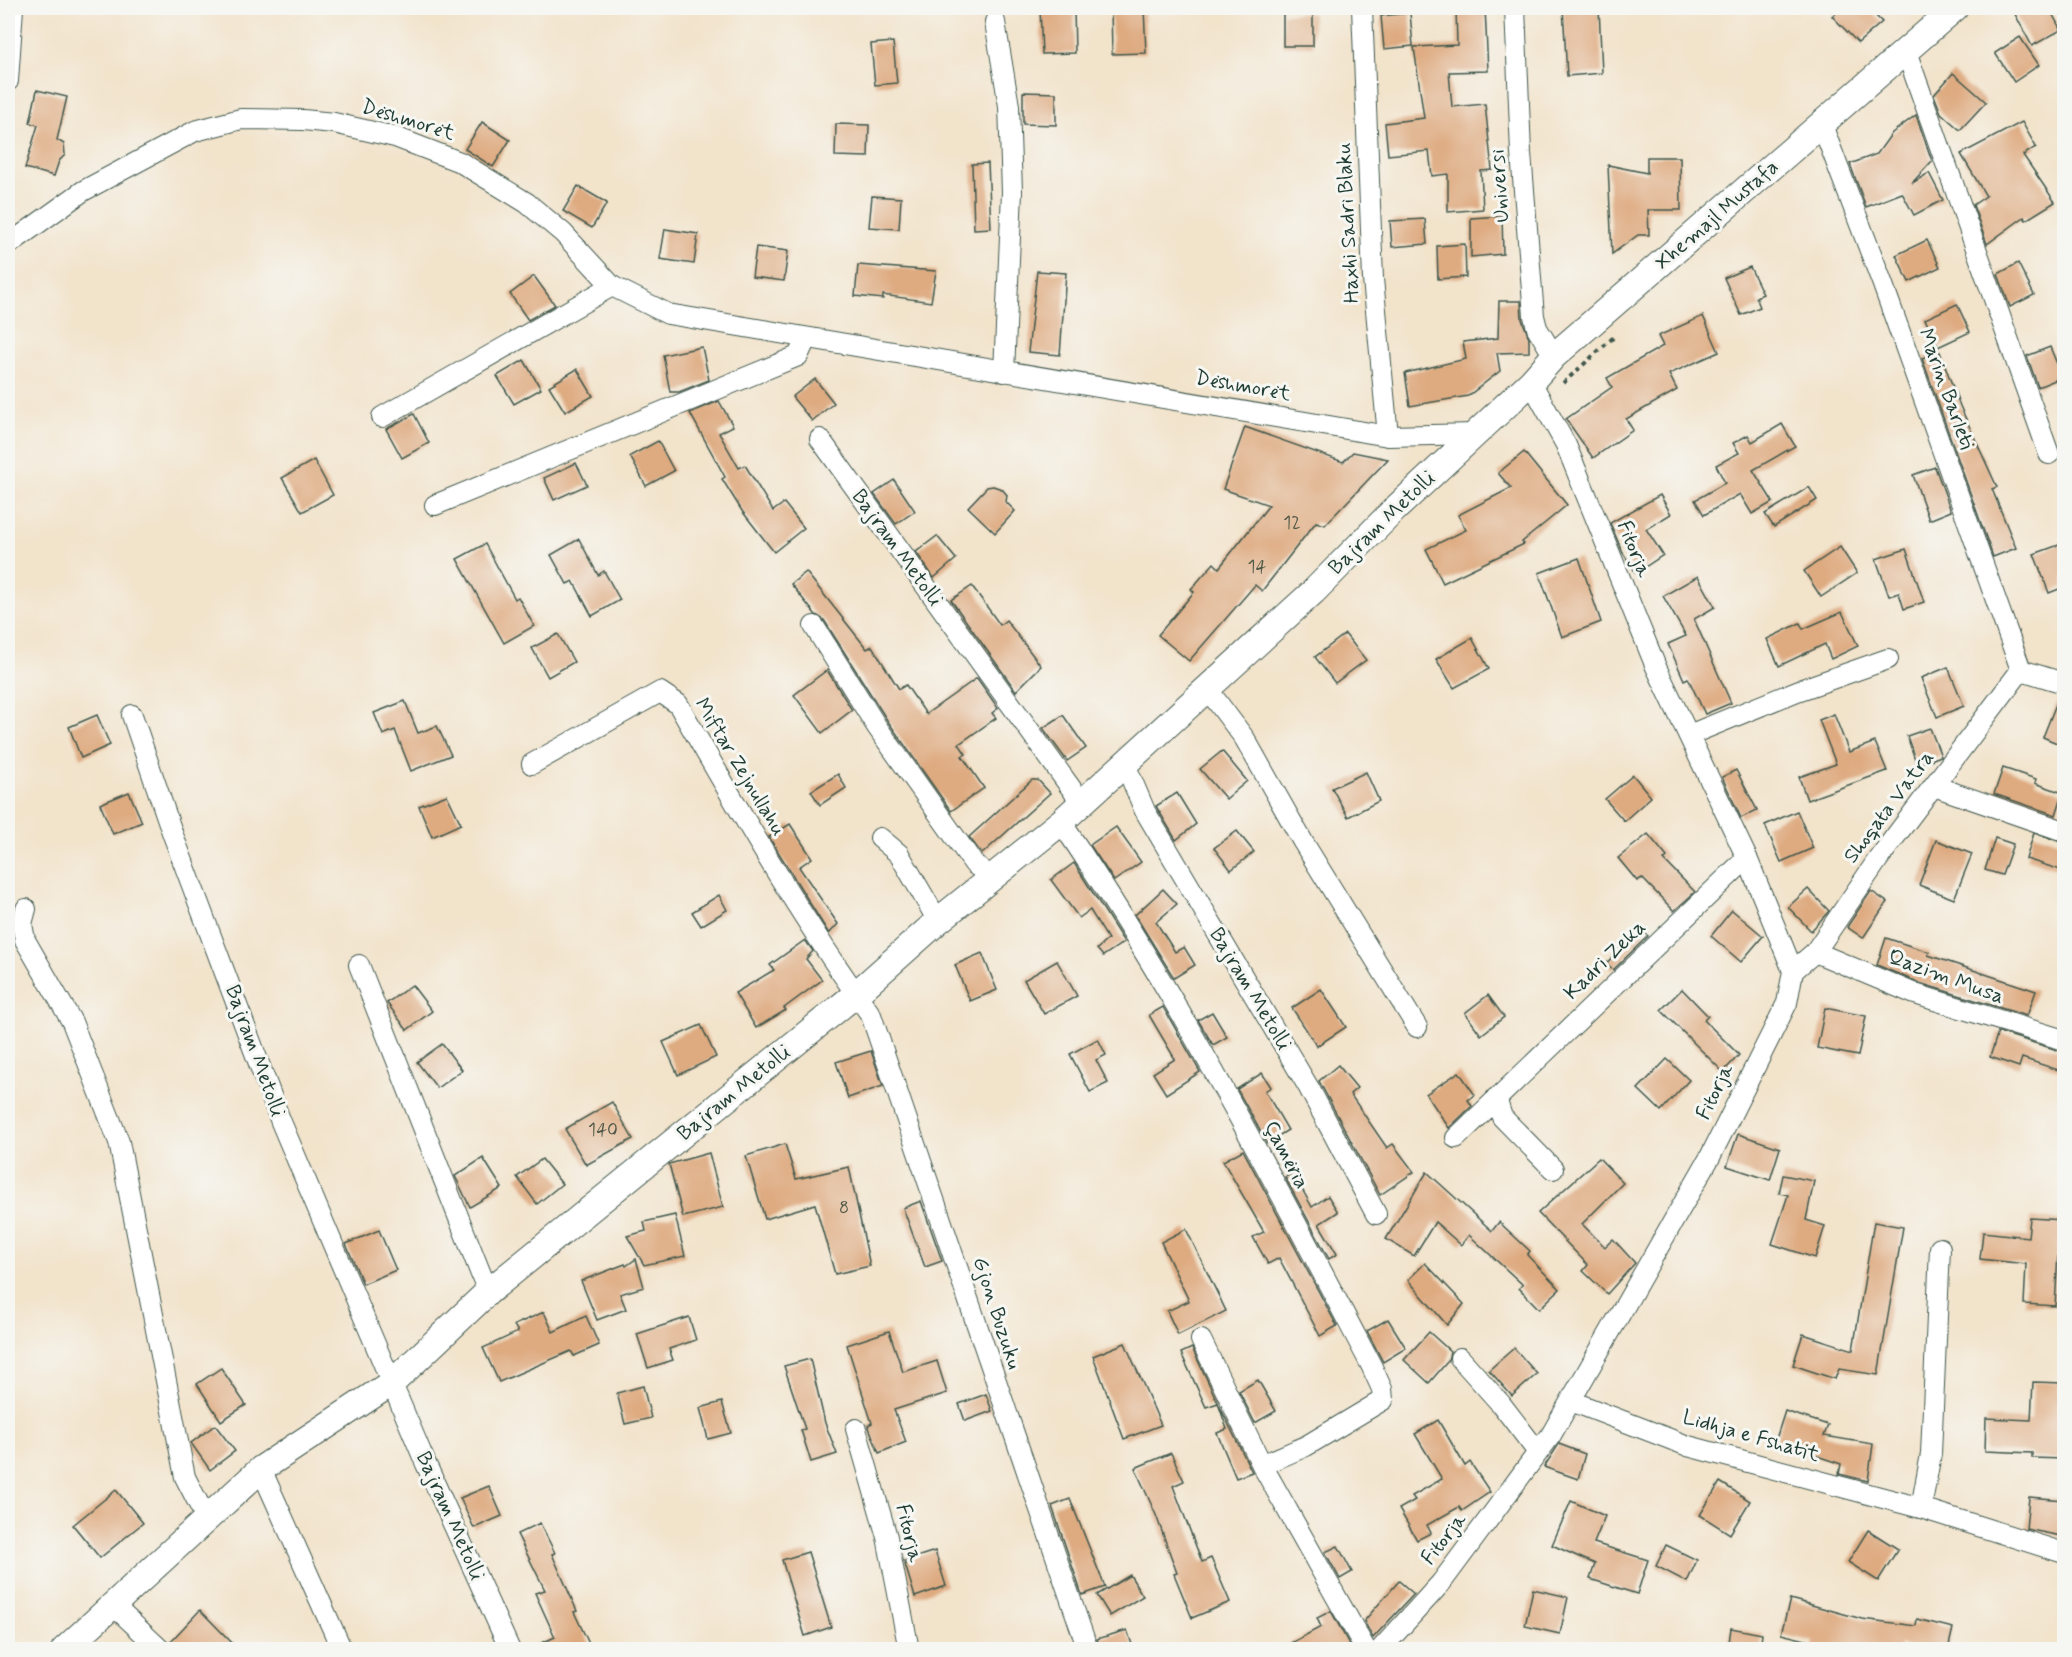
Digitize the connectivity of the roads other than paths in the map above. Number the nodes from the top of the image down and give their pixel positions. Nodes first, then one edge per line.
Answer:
1 (13, 8) edge
2 (1362, 8) edge
3 (1515, 8) edge
4 (1955, 8) edge
5 (995, 22) dead end
6 (1906, 51) junction
7 (8, 81) edge
8 (1822, 125) junction
9 (9, 240) edge
10 (612, 286) junction
11 (806, 339) junction
12 (1554, 356) junction
13 (1004, 372) junction
14 (1531, 382) junction
15 (382, 417) dead end
16 (1475, 434) junction
17 (1388, 436) junction
18 (820, 439) dead end
19 (2049, 454) dead end
20 (435, 505) dead end
21 (814, 626) dead end
22 (1888, 658) dead end
23 (2021, 670) junction
24 (2064, 683) edge
25 (1206, 687) junction
26 (132, 715) dead end
27 (1689, 735) junction
28 (532, 764) dead end
29 (1125, 764) junction
30 (1934, 786) junction
31 (1081, 802) junction
32 (1061, 822) junction
33 (2064, 831) edge
34 (880, 838) dead end
35 (1748, 858) junction
36 (993, 878) junction
37 (26, 909) dead end
38 (938, 921) junction
39 (1815, 952) junction
40 (359, 965) dead end
41 (1793, 971) junction
42 (856, 994) junction
43 (1417, 1027) dead end
44 (2064, 1040) edge
45 (1496, 1098) junction
46 (1456, 1138) dead end
47 (1553, 1169) dead end
48 (1376, 1214) dead end
49 (1940, 1248) dead end
50 (488, 1292) junction
51 (1201, 1340) dead end
52 (1460, 1358) dead end
53 (393, 1382) junction
54 (1571, 1401) junction
55 (856, 1429) dead end
56 (1537, 1451) junction
57 (1262, 1465) junction
58 (261, 1469) junction
59 (1921, 1508) junction
60 (207, 1520) junction
61 (2064, 1553) edge
62 (114, 1606) junction
63 (64, 1650) edge
64 (161, 1650) edge
65 (342, 1650) edge
66 (510, 1650) edge
67 (909, 1650) edge
68 (1088, 1650) edge
69 (1366, 1650) edge
70 (1380, 1650) edge

1 - 7 street
2 - 17 street, Haxhi Sadri Blaku
3 - 12 street, Universi
4 - 6 main road, Xhemajl Mustafa
5 - 13 street
6 - 8 main road, Xhemajl Mustafa
6 - 19 street
8 - 12 main road, Xhemajl Mustafa
8 - 23 street, Marin Barleti
9 - 10 street, Dëshmorët
10 - 11 street, Dëshmorët
10 - 15 street
11 - 13 street, Dëshmorët
11 - 20 street
12 - 14 main road, Xhemajl Mustafa
13 - 17 street, Dëshmorët
14 - 16 main road, Bajram Metolli
14 - 27 street, Fitorja
16 - 17 street, Dëshmorët
16 - 25 main road, Bajram Metolli
18 - 31 street, Bajram Metolli
21 - 36 street
22 - 27 street
23 - 24 street
23 - 30 street, Shoqata Vatra
25 - 29 main road, Bajram Metolli
25 - 43 street
26 - 53 street, Bajram Metolli
27 - 35 street, Fitorja
28 - 42 street, Miftar Zejnullahu
29 - 31 main road, Bajram Metolli
29 - 48 street, Bajram Metolli
30 - 33 street
30 - 39 street, Shoqata Vatra
31 - 32 main road, Bajram Metolli
32 - 36 main road, Bajram Metolli
32 - 57 street, Çamëria
34 - 38 street
35 - 41 street, Fitorja
35 - 45 street, Kadri Zeka
36 - 38 main road, Bajram Metolli
37 - 60 street
38 - 42 main road, Bajram Metolli
39 - 41 street, Shoqata Vatra
39 - 44 street, Qazim Musa
40 - 50 street
41 - 54 street, Fitorja
42 - 50 main road, Bajram Metolli
42 - 68 street, Gjon Buzuku
45 - 46 street, Kadri Zeka
45 - 47 street
49 - 59 street
50 - 53 main road, Bajram Metolli
51 - 57 street
52 - 56 street
53 - 58 main road, Bajram Metolli
53 - 66 street, Bajram Metolli
54 - 56 street, Fitorja
54 - 59 street, Lidhja e Fshatit
55 - 67 street, Fitorja
56 - 70 street, Fitorja
57 - 69 street
58 - 60 main road, Bajram Metolli
58 - 65 street
59 - 61 street, Lidhja e Fshatit
60 - 62 main road, Bajram Metolli
62 - 63 main road, Bajram Metolli
62 - 64 street

